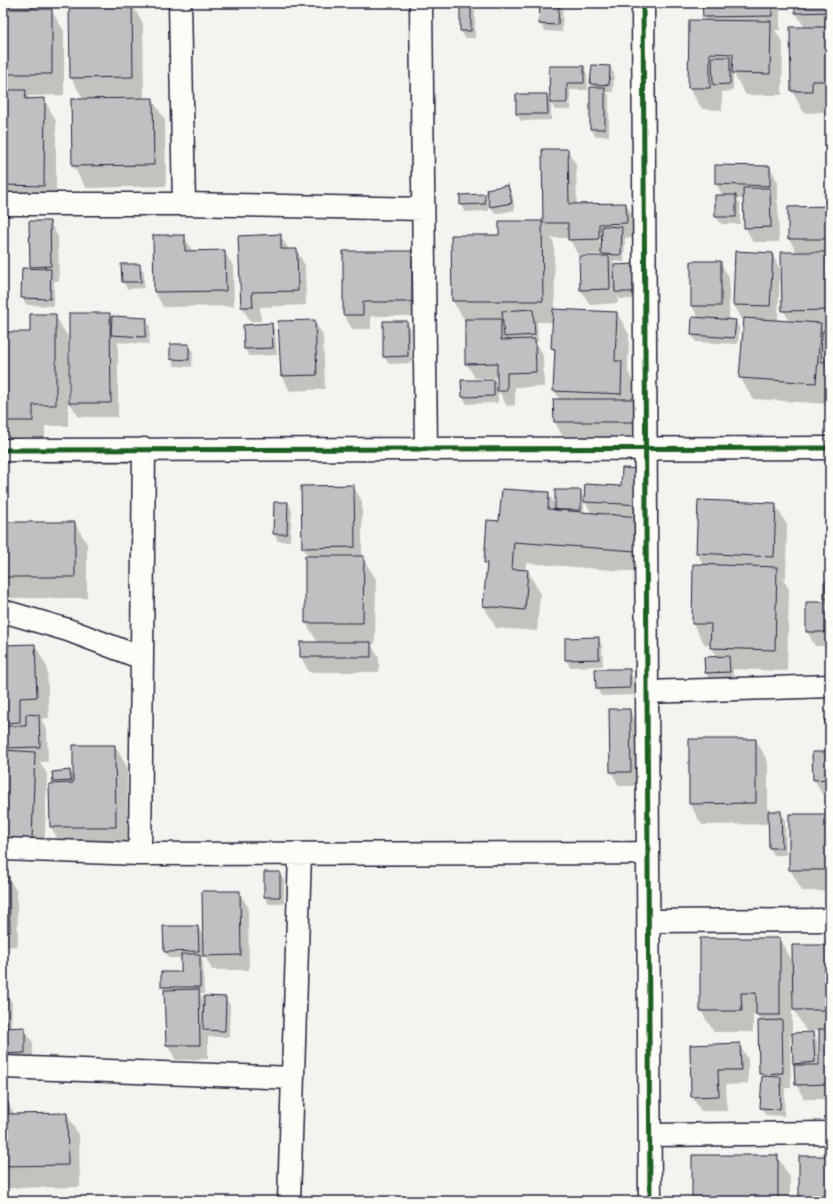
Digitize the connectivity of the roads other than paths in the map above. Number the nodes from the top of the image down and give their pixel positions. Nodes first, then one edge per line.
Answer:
1 (180, 3) edge
2 (421, 3) edge
3 (643, 3) edge
4 (3, 204) edge
5 (184, 204) junction
6 (423, 210) junction
7 (830, 448) edge
8 (144, 449) junction
9 (426, 449) junction
10 (646, 449) junction
11 (3, 450) edge
12 (3, 611) edge
13 (142, 658) junction
14 (830, 686) edge
15 (647, 692) junction
16 (3, 849) edge
17 (648, 853) junction
18 (140, 854) junction
19 (300, 854) junction
20 (649, 920) junction
21 (830, 920) edge
22 (3, 1067) edge
23 (293, 1078) junction
24 (830, 1133) edge
25 (650, 1135) junction
26 (289, 1201) edge
27 (650, 1201) edge

1 - 5 street
2 - 6 street
3 - 10 street
4 - 5 street
5 - 6 street
6 - 9 street
7 - 10 street
8 - 9 street
8 - 11 street
8 - 13 street
9 - 10 street
10 - 15 street
12 - 13 street
13 - 18 street
14 - 15 street
15 - 17 street
16 - 18 street
17 - 19 street
17 - 20 street
18 - 19 street
19 - 23 street
20 - 21 street
20 - 25 street
22 - 23 street
23 - 26 street
24 - 25 street
25 - 27 street

